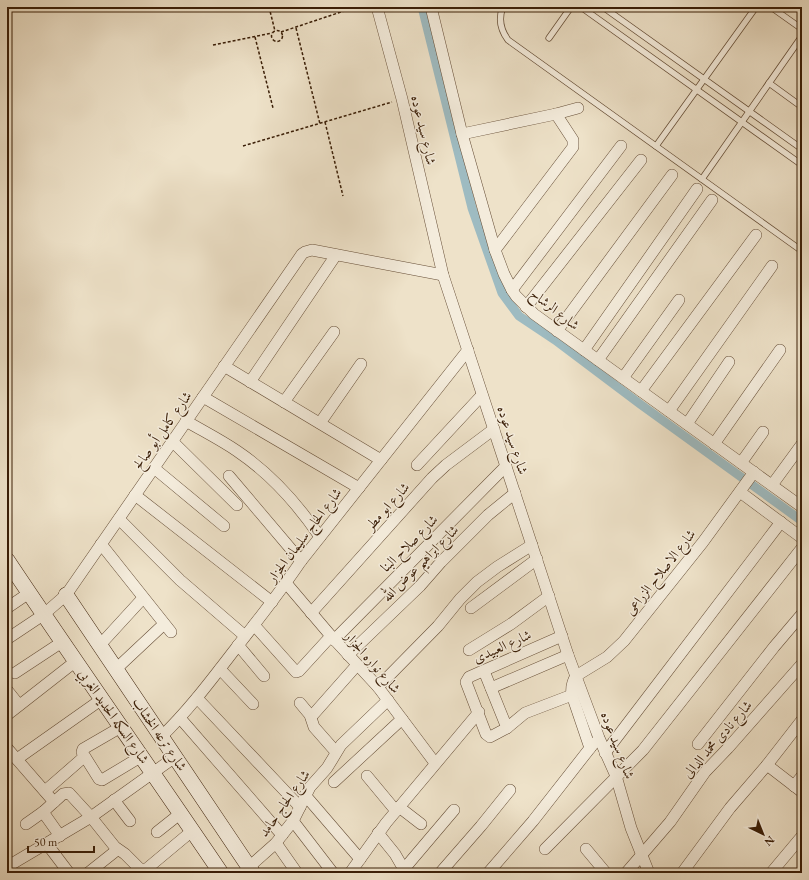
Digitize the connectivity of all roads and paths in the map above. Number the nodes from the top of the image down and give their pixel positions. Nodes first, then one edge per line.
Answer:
1 (269, 7) edge
2 (356, 7) edge
3 (377, 7) edge
4 (431, 7) edge
5 (503, 7) edge
6 (571, 7) edge
7 (581, 7) edge
8 (756, 7) edge
9 (772, 7) edge
10 (606, 8) edge
11 (296, 28) junction
12 (802, 29) edge
13 (275, 31) junction
14 (281, 32) junction
15 (272, 33) junction
16 (255, 36) junction
17 (802, 37) edge
18 (548, 38) dead end
19 (213, 46) dead end
20 (704, 78) junction
21 (769, 83) junction
22 (696, 90) junction
23 (402, 99) junction
24 (802, 107) edge
25 (273, 108) dead end
26 (578, 108) dead end
27 (750, 111) junction
28 (556, 114) junction
29 (324, 122) junction
30 (742, 122) junction
31 (320, 124) junction
32 (462, 134) junction
33 (243, 146) dead end
34 (621, 146) dead end
35 (656, 146) junction
36 (802, 149) edge
37 (641, 160) dead end
38 (802, 165) edge
39 (672, 175) dead end
40 (702, 179) junction
41 (697, 190) dead end
42 (343, 196) dead end
43 (712, 200) dead end
44 (756, 235) dead end
45 (801, 247) edge
46 (495, 250) junction
47 (336, 255) junction
48 (772, 266) dead end
49 (443, 275) junction
50 (512, 290) junction
51 (679, 300) dead end
52 (526, 307) junction
53 (557, 331) junction
54 (334, 332) dead end
55 (468, 350) junction
56 (584, 350) junction
57 (780, 350) dead end
58 (598, 360) junction
59 (729, 362) dead end
60 (361, 364) dead end
61 (224, 366) junction
62 (623, 378) junction
63 (250, 382) junction
64 (641, 391) junction
65 (482, 395) junction
66 (203, 396) junction
67 (284, 402) junction
68 (669, 411) junction
69 (186, 421) junction
70 (320, 423) junction
71 (686, 424) junction
72 (494, 429) junction
73 (763, 432) dead end
74 (172, 441) junction
75 (714, 444) junction
76 (802, 444) edge
77 (381, 460) junction
78 (741, 463) junction
79 (417, 465) dead end
80 (506, 466) junction
81 (154, 468) junction
82 (754, 472) junction
83 (229, 476) dead end
84 (772, 485) junction
85 (359, 488) junction
86 (740, 492) junction
87 (515, 493) junction
88 (135, 495) junction
89 (237, 505) dead end
90 (802, 506) edge
91 (119, 518) junction
92 (781, 522) junction
93 (224, 526) dead end
94 (320, 537) junction
95 (802, 538) edge
96 (101, 544) junction
97 (532, 545) junction
98 (802, 548) edge
99 (537, 559) junction
100 (301, 561) junction
101 (8, 564) edge
102 (286, 583) junction
103 (29, 593) junction
104 (66, 595) junction
105 (549, 596) junction
106 (143, 598) junction
107 (272, 602) junction
108 (7, 608) edge
109 (471, 608) dead end
110 (311, 613) junction
111 (802, 614) edge
112 (44, 615) junction
113 (254, 625) junction
114 (246, 636) junction
115 (562, 636) junction
116 (333, 638) junction
117 (7, 639) edge
118 (62, 642) junction
119 (100, 645) junction
120 (238, 645) junction
121 (469, 650) dead end
122 (348, 655) junction
123 (568, 655) junction
124 (76, 661) junction
125 (802, 664) edge
126 (358, 665) junction
127 (116, 669) junction
128 (220, 669) junction
129 (484, 671) junction
130 (15, 673) dead end
131 (264, 676) dead end
132 (576, 676) junction
133 (378, 687) junction
134 (491, 688) junction
135 (7, 690) edge
136 (572, 695) junction
137 (197, 698) junction
138 (102, 699) junction
139 (388, 700) junction
140 (300, 703) dead end
141 (253, 704) dead end
142 (19, 705) junction
143 (478, 712) junction
144 (7, 715) edge
145 (311, 717) junction
146 (180, 718) junction
147 (402, 719) junction
148 (802, 720) edge
149 (121, 727) junction
150 (507, 728) junction
151 (161, 737) junction
152 (599, 738) junction
153 (698, 744) dead end
154 (7, 748) edge
155 (590, 748) junction
156 (336, 752) junction
157 (605, 753) junction
158 (142, 756) junction
159 (84, 757) junction
160 (176, 757) junction
161 (17, 759) junction
162 (435, 763) junction
163 (767, 765) junction
164 (153, 773) junction
165 (367, 776) dead end
166 (616, 776) junction
167 (802, 776) edge
168 (334, 782) dead end
169 (798, 789) edge
170 (510, 790) dead end
171 (45, 791) junction
172 (305, 795) junction
173 (114, 800) junction
174 (54, 802) junction
175 (300, 807) junction
176 (398, 809) junction
177 (454, 810) dead end
178 (43, 812) junction
179 (180, 813) junction
180 (91, 817) junction
181 (130, 821) dead end
182 (293, 821) junction
183 (26, 824) dead end
184 (421, 824) dead end
185 (192, 831) junction
186 (157, 832) dead end
187 (378, 833) junction
188 (60, 836) junction
189 (802, 836) edge
190 (279, 839) junction
191 (47, 844) junction
192 (546, 849) dead end
193 (586, 849) dead end
194 (118, 850) junction
195 (643, 855) junction
196 (10, 866) edge
197 (355, 868) edge
198 (251, 870) edge
199 (405, 871) edge
200 (146, 872) edge
201 (69, 873) edge
202 (88, 873) edge
203 (221, 873) edge
204 (297, 873) edge
205 (332, 873) edge
206 (440, 873) edge
207 (488, 873) edge
208 (606, 873) edge
209 (626, 873) edge
210 (649, 873) edge
211 (682, 873) edge
212 (772, 873) edge

1 - 13 path
2 - 11 path
3 - 23 street, شارع سيد عوده
4 - 32 street, شارع الرشاح
5 - 35 lane
6 - 18 lane
7 - 22 lane
8 - 20 lane
9 - 12 lane
10 - 20 lane
11 - 14 path
11 - 31 path
13 - 14 path
13 - 15 path
14 - 15 path
15 - 16 path
16 - 19 path
16 - 25 path
17 - 21 lane
20 - 22 lane
20 - 27 lane
21 - 24 lane
21 - 27 lane
22 - 30 lane
22 - 35 lane
23 - 29 path
23 - 49 street, شارع سيد عوده
26 - 28 street
27 - 30 lane
27 - 36 lane
28 - 32 street
28 - 46 street
29 - 31 path
29 - 42 path
30 - 38 lane
30 - 40 lane
31 - 33 path
32 - 46 street, شارع الرشاح
34 - 50 street
35 - 40 lane
37 - 52 street
39 - 53 street
40 - 45 lane
41 - 56 street
43 - 58 street
44 - 64 street
46 - 50 street, شارع الرشاح
47 - 49 street
47 - 61 street, شارع كامل أبو صالح
47 - 63 street
48 - 68 street
49 - 55 street, شارع سيد عوده
50 - 52 street, شارع الرشاح
51 - 62 street
52 - 53 street, شارع الرشاح
53 - 56 street, شارع الرشاح
54 - 67 street
55 - 65 street, شارع سيد عوده
55 - 77 street, شارع الحاج سليمان الجزار
56 - 58 street, شارع الرشاح
57 - 75 street
58 - 62 street, شارع الرشاح
59 - 71 street
60 - 70 street
61 - 63 street
61 - 66 street, شارع كامل أبو صالح
62 - 64 street, شارع الرشاح
63 - 67 street
64 - 68 street, شارع الرشاح
65 - 72 street, شارع سيد عوده
65 - 79 street
66 - 69 street, شارع كامل أبو صالح
66 - 85 street
67 - 70 street
68 - 71 street, شارع الرشاح
69 - 74 street, شارع كامل أبو صالح
69 - 94 street
70 - 77 street
71 - 75 street, شارع الرشاح
72 - 80 street, شارع سيد عوده
72 - 110 street, شارع ابو مطر
73 - 78 street
74 - 81 street, شارع كامل أبو صالح
74 - 89 street
75 - 78 street, شارع الرشاح
76 - 84 street
77 - 85 street, شارع الحاج سليمان الجزار
78 - 82 street, شارع الرشاح
80 - 87 street, شارع سيد عوده
80 - 116 street, شارع صلاح البنا
81 - 88 street, شارع كامل أبو صالح
81 - 93 street
82 - 84 street, شارع الرشاح
82 - 86 street, شارع الاصلاح الزراعى
83 - 100 street
84 - 90 street, شارع الرشاح
85 - 94 street, شارع الحاج سليمان الجزار
86 - 92 street
86 - 132 street, شارع الاصلاح الزراعى
87 - 97 street, شارع سيد عوده
87 - 122 street, شارع ابراهيم عوض الله
88 - 91 street, شارع كامل أبو صالح
88 - 107 street
91 - 96 street, شارع كامل أبو صالح
91 - 114 street
92 - 95 street
92 - 157 street
94 - 100 street, شارع الحاج سليمان الجزار
96 - 104 street, شارع كامل أبو صالح
96 - 106 street
97 - 99 street, شارع سيد عوده
97 - 133 street
98 - 166 street
99 - 105 street, شارع سيد عوده
99 - 109 street
100 - 102 street, شارع الحاج سليمان الجزار
101 - 103 street, شارع السكه الحديد الغربي
102 - 107 street, شارع الحاج سليمان الجزار
102 - 110 street, شارع نواره الجزار
103 - 108 street
103 - 112 street, شارع السكه الحديد الغربي
104 - 112 street, شارع كامل أبو صالح
104 - 119 street, شارع ترعه الخشاب
105 - 115 street, شارع سيد عوده
105 - 121 street
106 - 119 street
106 - 127 street
107 - 113 street, شارع الحاج سليمان الجزار
110 - 116 street, شارع نواره الجزار
111 - 153 street
112 - 117 street, شارع كامل أبو صالح
112 - 118 street, شارع السكه الحديد الغربي
113 - 114 street, شارع الحاج سليمان الجزار
113 - 116 street, شارع صلاح البنا
114 - 120 street, شارع الحاج سليمان الجزار
115 - 123 street, شارع سيد عوده
115 - 129 street, شارع العبيدى
116 - 122 street, شارع نواره الجزار
118 - 124 street, شارع السكه الحديد الغربي
118 - 130 street
119 - 127 street, شارع ترعه الخشاب
120 - 128 street, شارع الحاج سليمان الجزار
120 - 131 street
122 - 126 street, شارع نواره الجزار
123 - 132 street, شارع سيد عوده
123 - 134 street
124 - 138 street, شارع السكه الحديد الغربي
124 - 142 street
125 - 195 street, شارع نادى محمد الدالى
126 - 133 street, شارع نواره الجزار
126 - 145 street
127 - 151 street, شارع ترعه الخشاب
128 - 137 street, شارع الحاج سليمان الجزار
128 - 141 street
129 - 134 street
129 - 143 street, شارع العبيدى
132 - 136 street
132 - 152 street, شارع سيد عوده
133 - 139 street, شارع نواره الجزار
134 - 150 street
135 - 142 street
136 - 150 street, شارع العبيدى
136 - 155 street
137 - 146 street, شارع الحاج سليمان الجزار
137 - 175 street
138 - 149 street, شارع السكه الحديد الغربي
138 - 161 street
139 - 147 street, شارع نواره الجزار
139 - 156 street, شارع الحاج حامد
140 - 145 street
142 - 144 street
143 - 150 street, شارع العبيدى
143 - 162 street
145 - 156 street
146 - 151 street, شارع الحاج سليمان الجزار
146 - 190 street
147 - 162 street, شارع نواره الجزار
147 - 168 street
148 - 163 street
149 - 158 street, شارع السكه الحديد الغربي
149 - 159 street
151 - 160 street, شارع ترعه الخشاب
152 - 155 street
152 - 157 street, شارع سيد عوده
154 - 161 street
155 - 207 street
156 - 172 street, شارع الحاج حامد
157 - 166 street, شارع سيد عوده
158 - 159 street
158 - 164 street, شارع السكه الحديد الغربي
159 - 171 street
160 - 164 street
160 - 198 street, شارع ترعه الخشاب
161 - 171 street
162 - 176 street
163 - 169 street
163 - 211 street
164 - 173 street
164 - 179 street, شارع السكه الحديد الغربي
165 - 176 street
166 - 192 street
166 - 195 street, شارع سيد عوده
167 - 169 street
170 - 206 street
171 - 174 street
172 - 175 street, شارع الحاج حامد
172 - 197 street
173 - 180 street
173 - 181 street
174 - 178 street
174 - 180 street
175 - 182 street, شارع الحاج حامد
176 - 184 street
176 - 187 street
177 - 199 street
178 - 183 street
178 - 188 street
179 - 185 street, شارع السكه الحديد الغربي
179 - 186 street
180 - 188 street
180 - 194 street
182 - 190 street, شارع الحاج حامد
182 - 205 street
185 - 200 street
185 - 203 street, شارع السكه الحديد الغربي
187 - 197 street
187 - 199 street
188 - 191 street
189 - 212 street
190 - 198 street, شارع الحاج حامد
190 - 204 street
191 - 196 street
191 - 201 street
193 - 208 street
194 - 200 street
194 - 202 street
195 - 209 street, شارع نادى محمد الدالى
195 - 210 street, شارع سيد عوده

